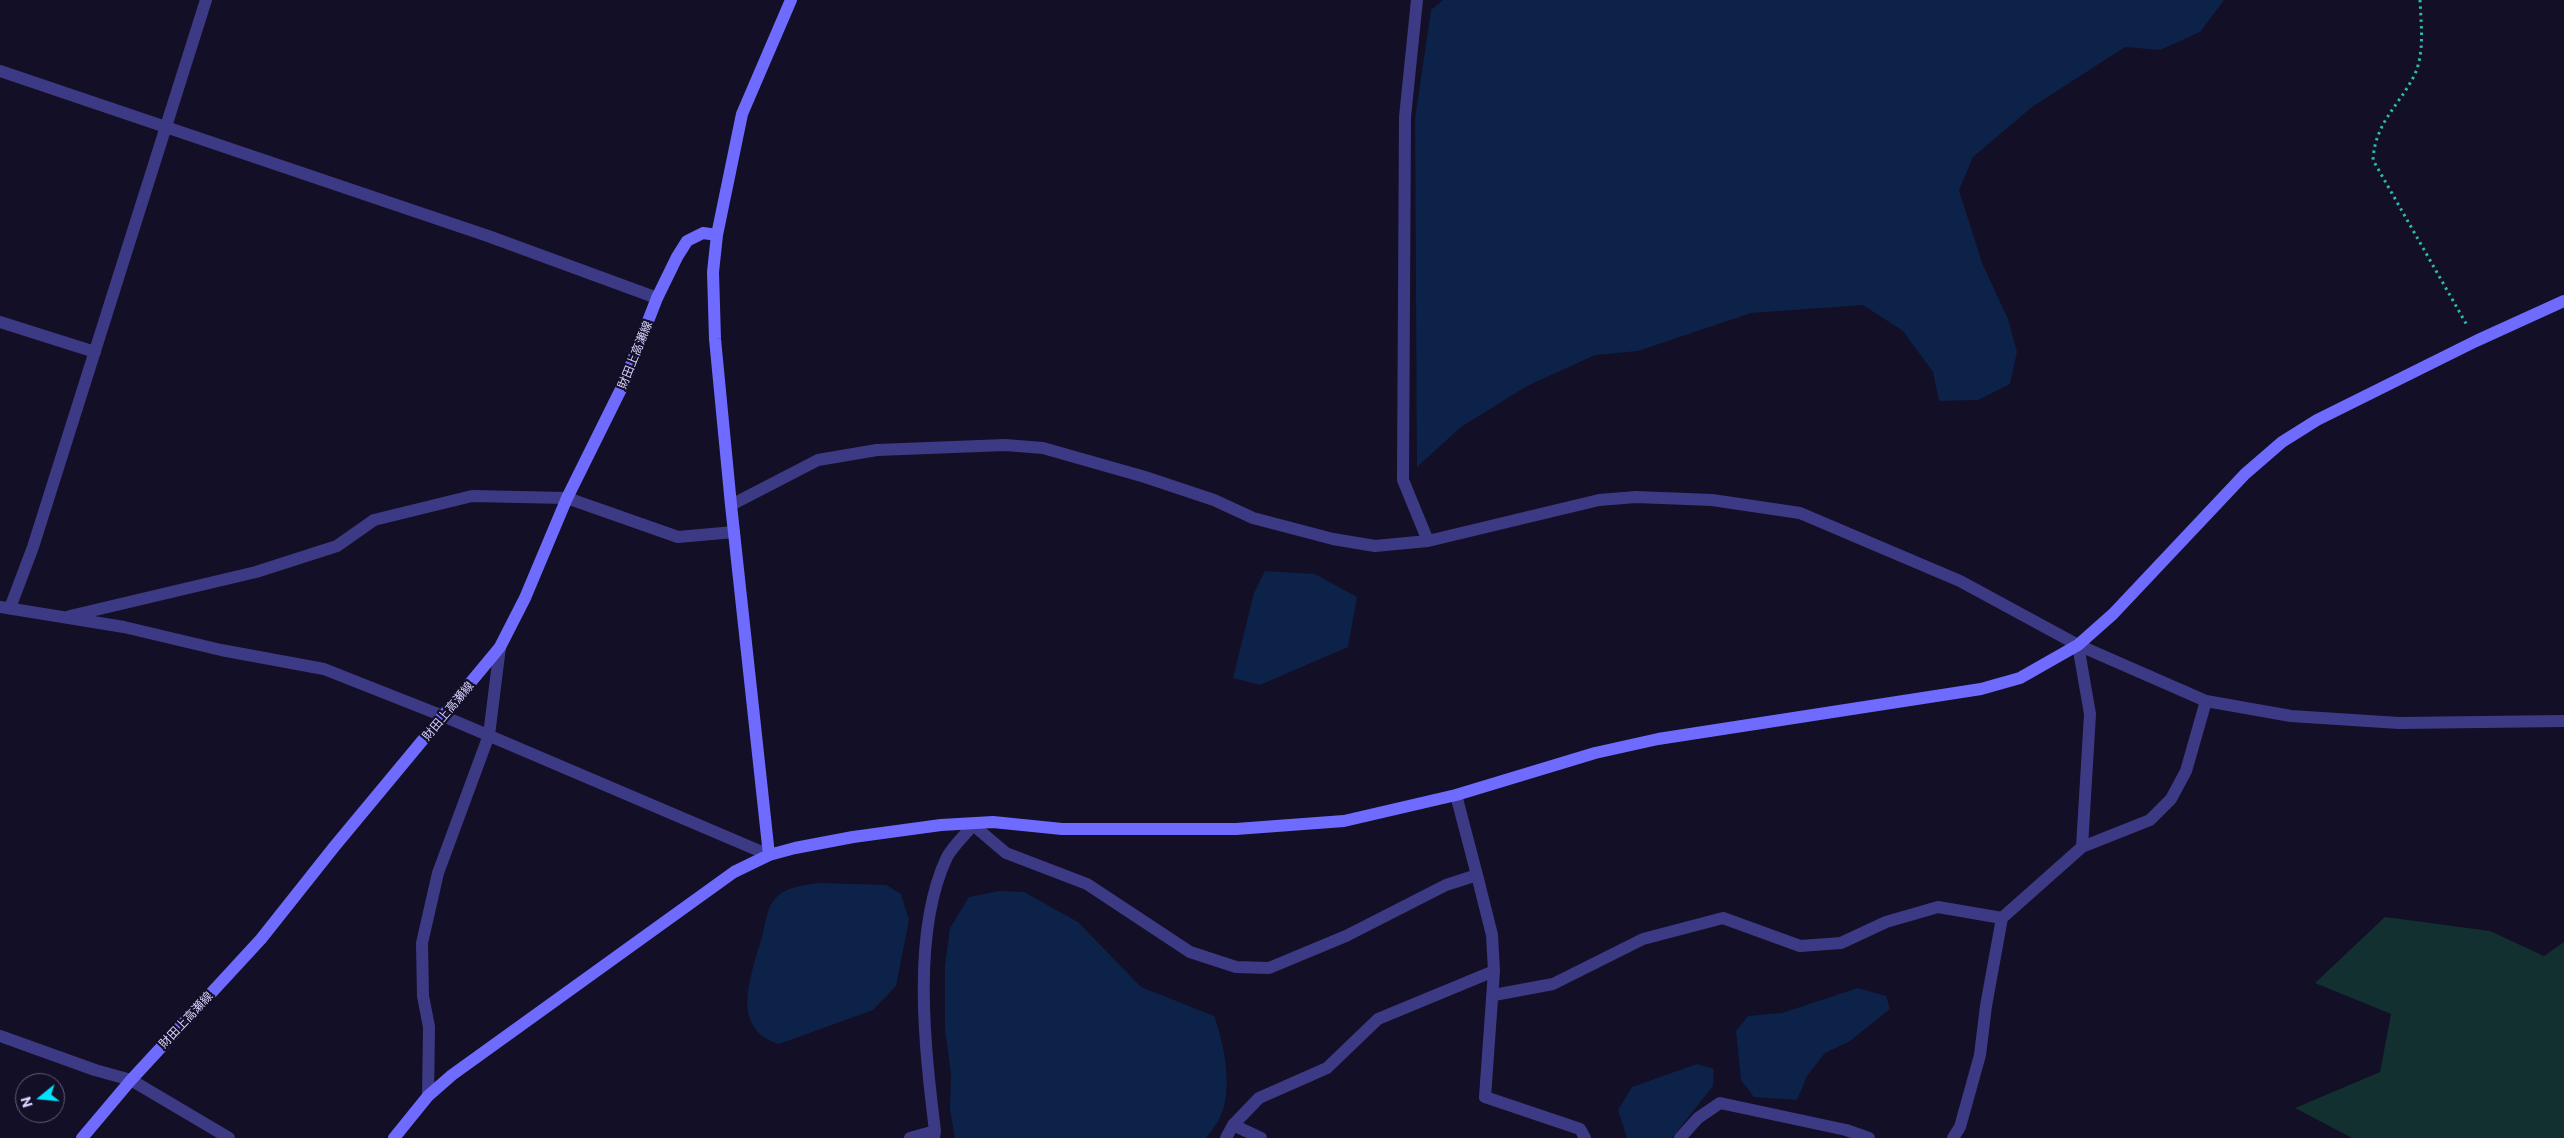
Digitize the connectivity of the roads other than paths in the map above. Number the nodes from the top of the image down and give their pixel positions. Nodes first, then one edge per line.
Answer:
1 (206, 0) edge
2 (791, 0) edge
3 (1418, 0) edge
4 (0, 71) edge
5 (167, 127) junction
6 (717, 235) junction
7 (657, 298) junction
8 (2564, 301) edge
9 (0, 322) edge
10 (95, 352) junction
11 (567, 498) junction
12 (731, 505) junction
13 (734, 532) junction
14 (1428, 541) junction
15 (5, 607) edge
16 (65, 617) junction
17 (2078, 645) junction
18 (500, 647) junction
19 (2206, 701) junction
20 (443, 716) junction
21 (2564, 721) edge
22 (489, 736) junction
23 (1456, 795) junction
24 (973, 825) junction
25 (2082, 847) junction
26 (769, 855) junction
27 (1476, 874) junction
28 (2002, 918) junction
29 (1494, 971) junction
30 (1494, 995) junction
31 (0, 1036) edge
32 (131, 1080) junction
33 (428, 1096) junction
34 (1233, 1125) junction
35 (934, 1134) edge
36 (82, 1138) edge
37 (229, 1138) edge
38 (394, 1138) edge
39 (910, 1138) edge
40 (1226, 1138) edge
41 (1262, 1138) edge
42 (1585, 1138) edge
43 (1680, 1138) edge
44 (1869, 1138) edge
45 (1953, 1138) edge

1 - 5 street
2 - 6 street
3 - 14 street
4 - 5 street
5 - 7 street
5 - 10 street
6 - 7 street, 財田上高瀬線
6 - 12 street
7 - 11 street, 財田上高瀬線
8 - 17 street
9 - 10 street
10 - 15 street
11 - 13 street
11 - 16 street
11 - 18 street, 財田上高瀬線
12 - 13 street
12 - 14 street
13 - 26 street
14 - 17 street
15 - 16 street
16 - 20 street
17 - 19 street
17 - 23 street
17 - 25 street
18 - 20 street, 財田上高瀬線
18 - 22 street
19 - 21 street
19 - 25 street
20 - 22 street
20 - 32 street, 財田上高瀬線
22 - 26 street
22 - 33 street
23 - 24 street
23 - 27 street
24 - 26 street
24 - 27 street
24 - 35 street
25 - 28 street
26 - 33 street
27 - 29 street
28 - 30 street
28 - 45 street
29 - 30 street
29 - 34 street
30 - 42 street
31 - 32 street
32 - 36 street, 財田上高瀬線
32 - 37 street
33 - 38 street
34 - 40 street
34 - 41 street
35 - 39 street
43 - 44 street

